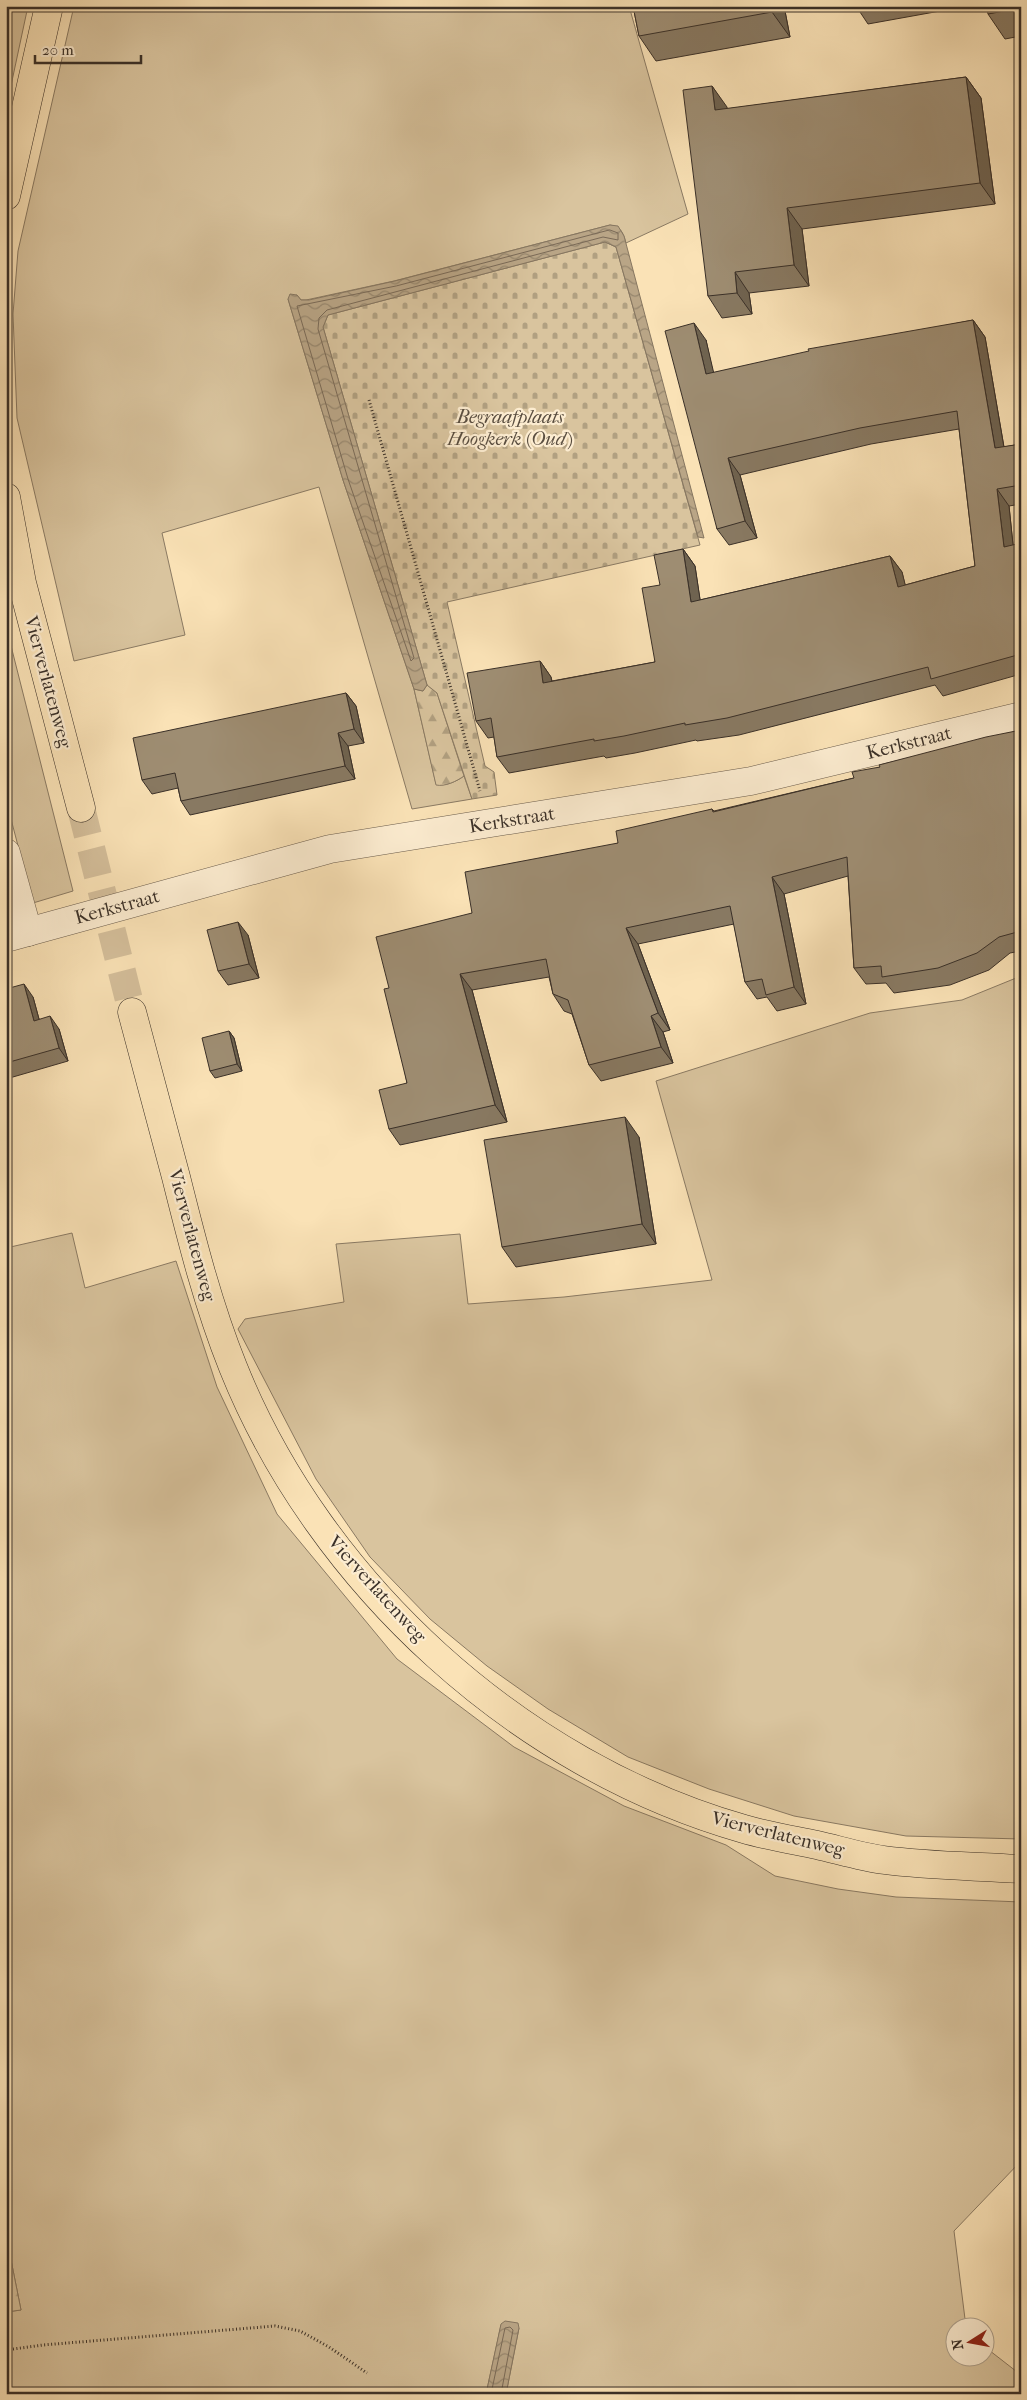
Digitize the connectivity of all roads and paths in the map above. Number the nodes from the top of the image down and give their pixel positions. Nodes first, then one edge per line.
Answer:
1 (49, 6) edge
2 (6, 196) edge
3 (369, 400) dead end
4 (6, 497) edge
5 (1021, 716) edge
6 (81, 808) tunnel mouth
7 (488, 823) junction
8 (6, 853) edge
9 (17, 935) edge
10 (132, 1012) tunnel mouth
11 (1021, 1869) edge
12 (6, 2350) edge
13 (367, 2373) dead end

1 - 2 main road
3 - 7 path
4 - 6 main road, Vierverlatenweg
5 - 7 street, Kerkstraat
7 - 9 street, Kerkstraat
8 - 9 street
10 - 11 main road, Vierverlatenweg
12 - 13 path

